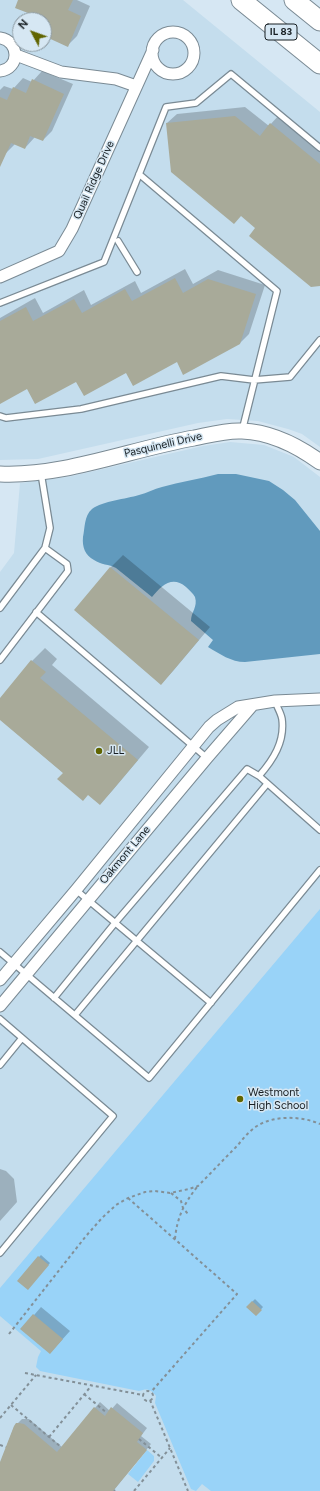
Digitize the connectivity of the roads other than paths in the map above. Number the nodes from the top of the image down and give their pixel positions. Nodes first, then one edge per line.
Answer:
1 (241, 0) edge
2 (294, 0) edge
3 (320, 21) edge
4 (0, 38) edge
5 (153, 50) dead end
6 (16, 55) junction
7 (320, 64) edge
8 (0, 71) edge
9 (136, 86) junction
10 (320, 148) edge
11 (139, 174) junction
12 (118, 241) dead end
13 (137, 272) dead end
14 (0, 277) edge
15 (0, 303) edge
16 (320, 340) edge
17 (254, 380) junction
18 (0, 416) edge
19 (242, 431) junction
20 (320, 462) edge
21 (41, 473) junction
22 (0, 474) edge
23 (45, 548) junction
24 (0, 608) edge
25 (36, 612) junction
26 (0, 660) edge
27 (320, 699) edge
28 (275, 701) junction
29 (252, 706) junction
30 (194, 746) junction
31 (207, 758) junction
32 (259, 776) junction
33 (267, 784) junction
34 (320, 830) edge
35 (320, 870) edge
36 (76, 890) junction
37 (88, 900) junction
38 (115, 923) junction
39 (136, 941) junction
40 (0, 952) edge
41 (15, 964) junction
42 (26, 974) junction
43 (0, 980) edge
44 (54, 998) junction
45 (211, 1003) junction
46 (0, 1006) edge
47 (75, 1015) junction
48 (0, 1019) edge
49 (22, 1038) junction
50 (0, 1065) edge
51 (0, 1253) edge

1 - 7 highway, IL 83
2 - 3 highway
4 - 6 street
5 - 9 street, Quail Ridge Drive
6 - 8 street
6 - 9 street
9 - 14 street, Quail Ridge Drive
10 - 11 lane
11 - 15 lane
11 - 17 lane
12 - 13 lane
16 - 17 lane
17 - 18 lane
17 - 19 lane
19 - 20 street, Pasquinelli Drive
19 - 21 street, Pasquinelli Drive
21 - 22 street, Pasquinelli Drive
21 - 23 lane
23 - 24 lane
23 - 25 lane
25 - 26 lane
25 - 30 lane
27 - 28 street, Oakmont Lane
28 - 29 street, Oakmont Lane
28 - 32 lane
29 - 30 street, Oakmont Lane
29 - 31 street, Oakmont Lane
30 - 31 lane
30 - 36 street, Oakmont Lane
31 - 37 street, Oakmont Lane
32 - 33 lane
32 - 38 lane
33 - 34 lane
33 - 39 lane
35 - 45 lane
36 - 37 lane
36 - 41 street, Oakmont Lane
37 - 38 lane
37 - 42 street, Oakmont Lane
38 - 39 lane
38 - 44 lane
39 - 45 lane
39 - 47 lane
40 - 41 lane
41 - 42 lane
41 - 43 street, Oakmont Lane
42 - 44 lane
42 - 46 street, Oakmont Lane
44 - 47 lane
45 - 47 lane
48 - 49 lane
49 - 50 lane
49 - 51 lane

